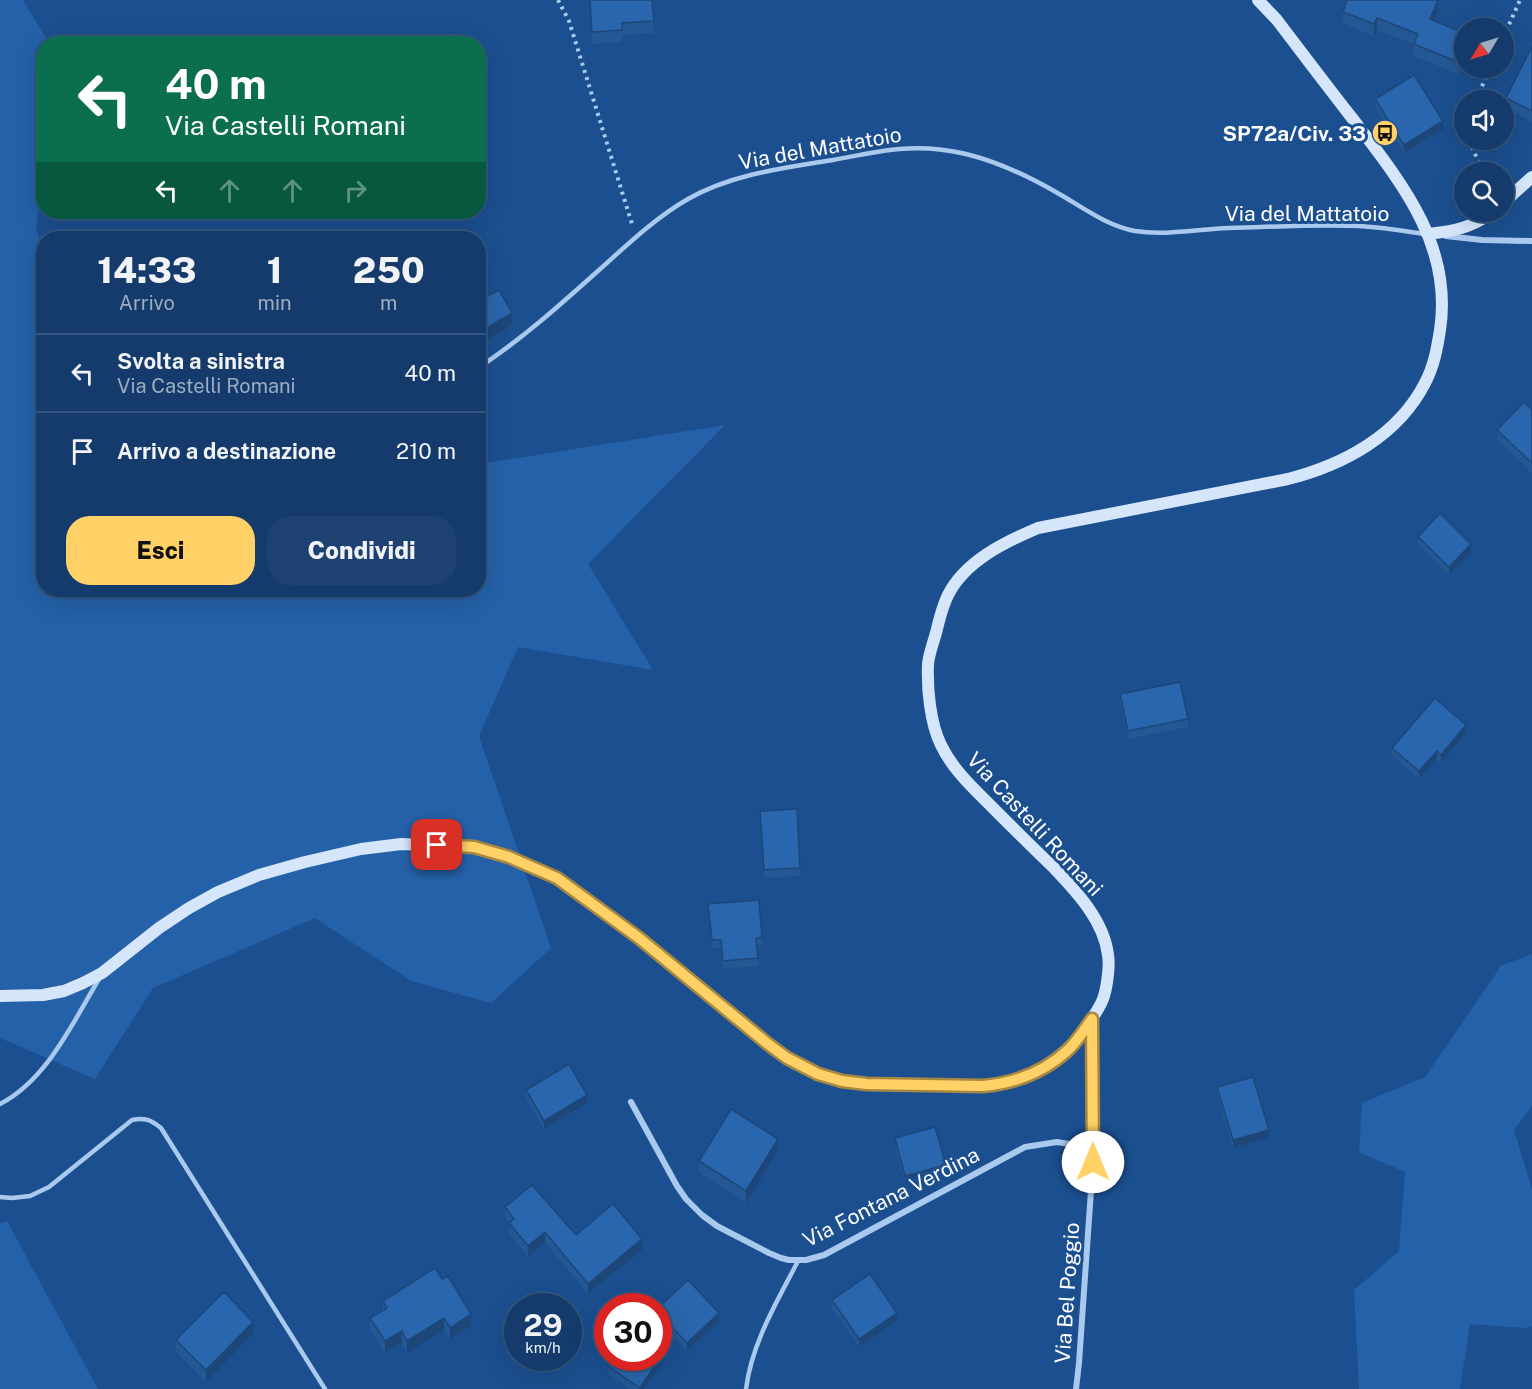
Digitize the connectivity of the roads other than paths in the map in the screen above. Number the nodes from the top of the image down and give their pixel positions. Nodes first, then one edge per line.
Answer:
1 (1258, 0) edge
2 (1532, 177) edge
3 (1514, 193) edge
4 (1477, 222) edge
5 (1428, 234) junction
6 (1532, 242) edge
7 (486, 362) edge
8 (102, 973) junction
9 (0, 996) edge
10 (1092, 1019) junction
11 (630, 1102) dead end
12 (0, 1104) edge
13 (1092, 1148) junction
14 (0, 1197) edge
15 (798, 1261) junction
16 (325, 1389) edge
17 (746, 1389) edge
18 (1076, 1389) edge

1 - 5 street, Via Castelli Romani
2 - 3 street
4 - 5 street
5 - 6 street
5 - 7 lane, Via del Mattatoio
5 - 10 street, Via Castelli Romani
8 - 9 street, Via Castelli Romani
8 - 10 street, Via Castelli Romani
8 - 12 lane
10 - 13 street, Via Bel Poggio
11 - 15 street, Via Fontana Verdina
13 - 15 street, Via Fontana Verdina
13 - 18 street, Via Bel Poggio
14 - 16 lane
15 - 17 lane

